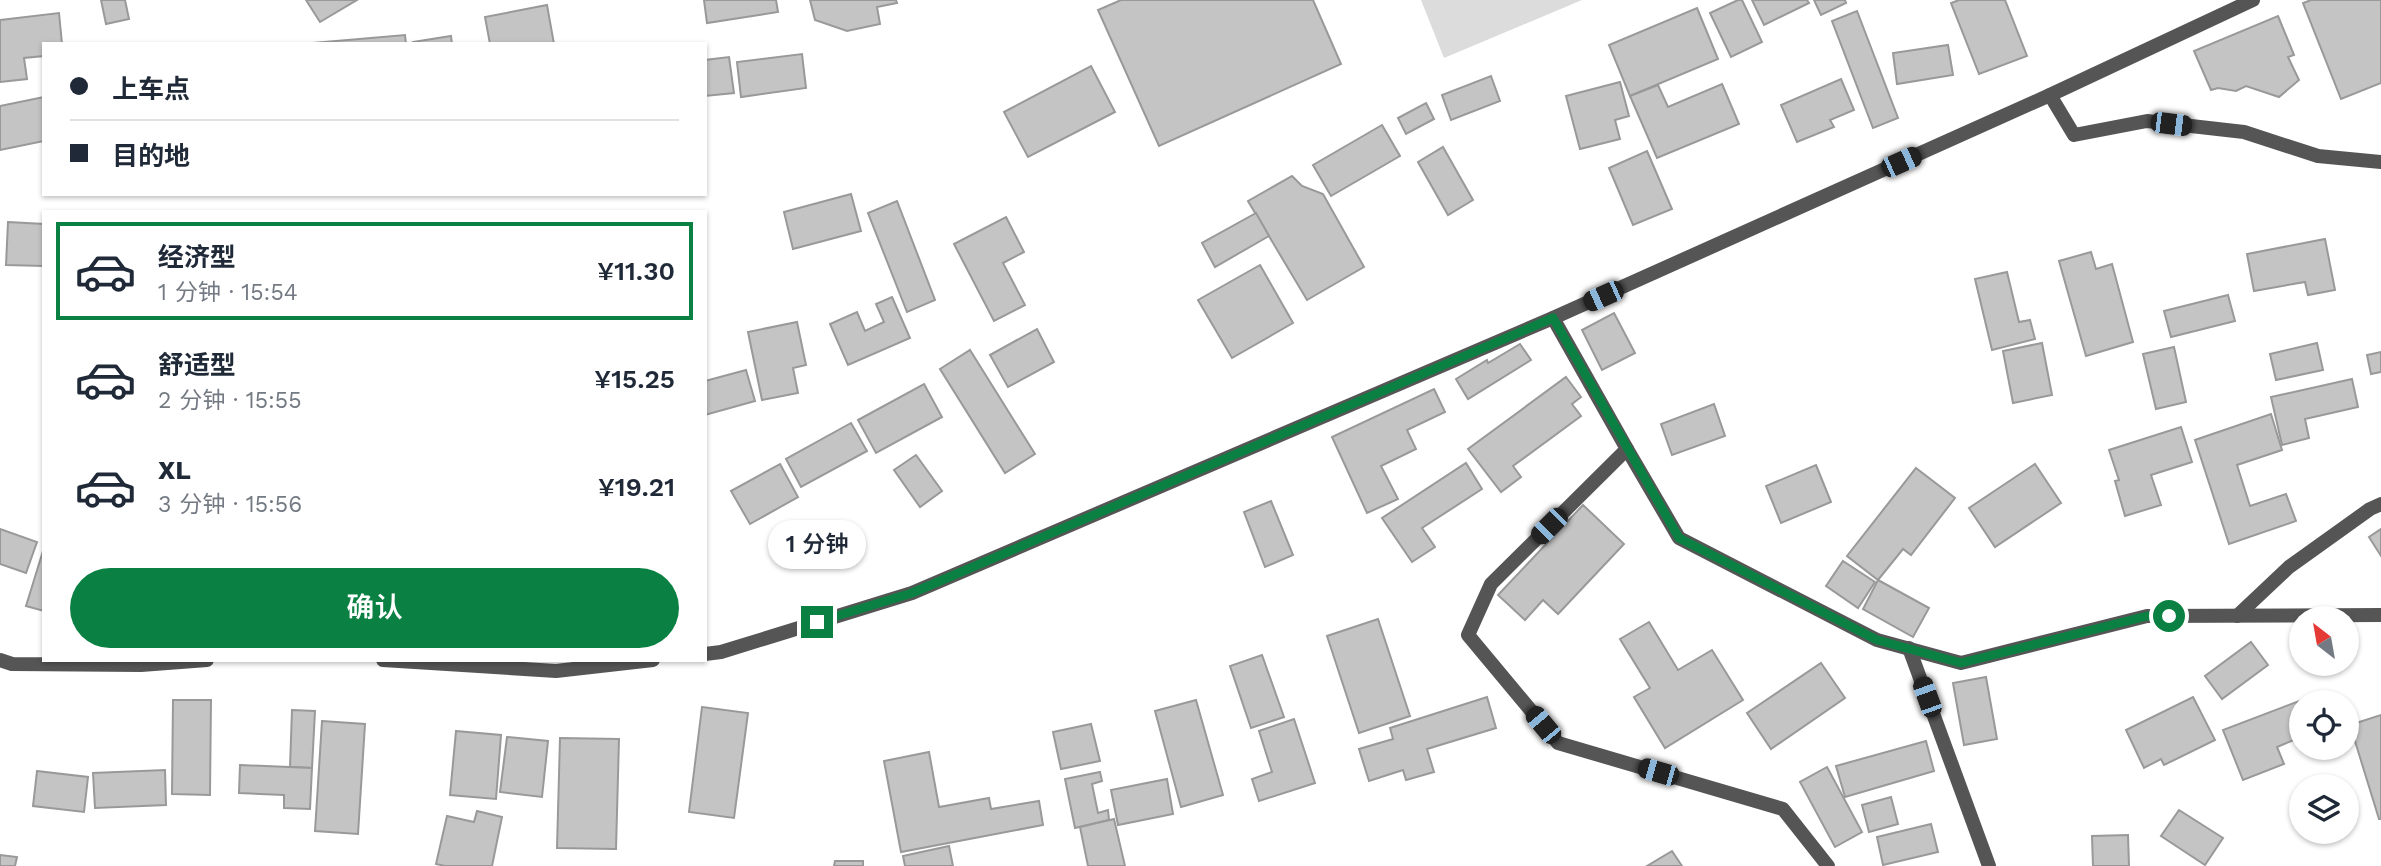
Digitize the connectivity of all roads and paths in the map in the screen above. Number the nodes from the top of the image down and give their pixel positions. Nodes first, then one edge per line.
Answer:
1 (2253, 0) edge
2 (2050, 95) junction
3 (2381, 162) edge
4 (1553, 318) junction
5 (1627, 449) junction
6 (2381, 504) edge
7 (2381, 615) edge
8 (2237, 616) junction
9 (1909, 648) junction
10 (707, 654) edge
11 (0, 660) edge
12 (181, 662) edge
13 (414, 662) edge
14 (635, 662) edge
15 (1828, 866) edge
16 (1989, 866) edge

1 - 2 lane
2 - 3 lane
2 - 4 lane
4 - 5 lane
4 - 10 lane
5 - 9 lane
5 - 15 lane
6 - 8 lane
7 - 8 lane
8 - 9 lane
9 - 16 lane
11 - 12 lane
13 - 14 lane

